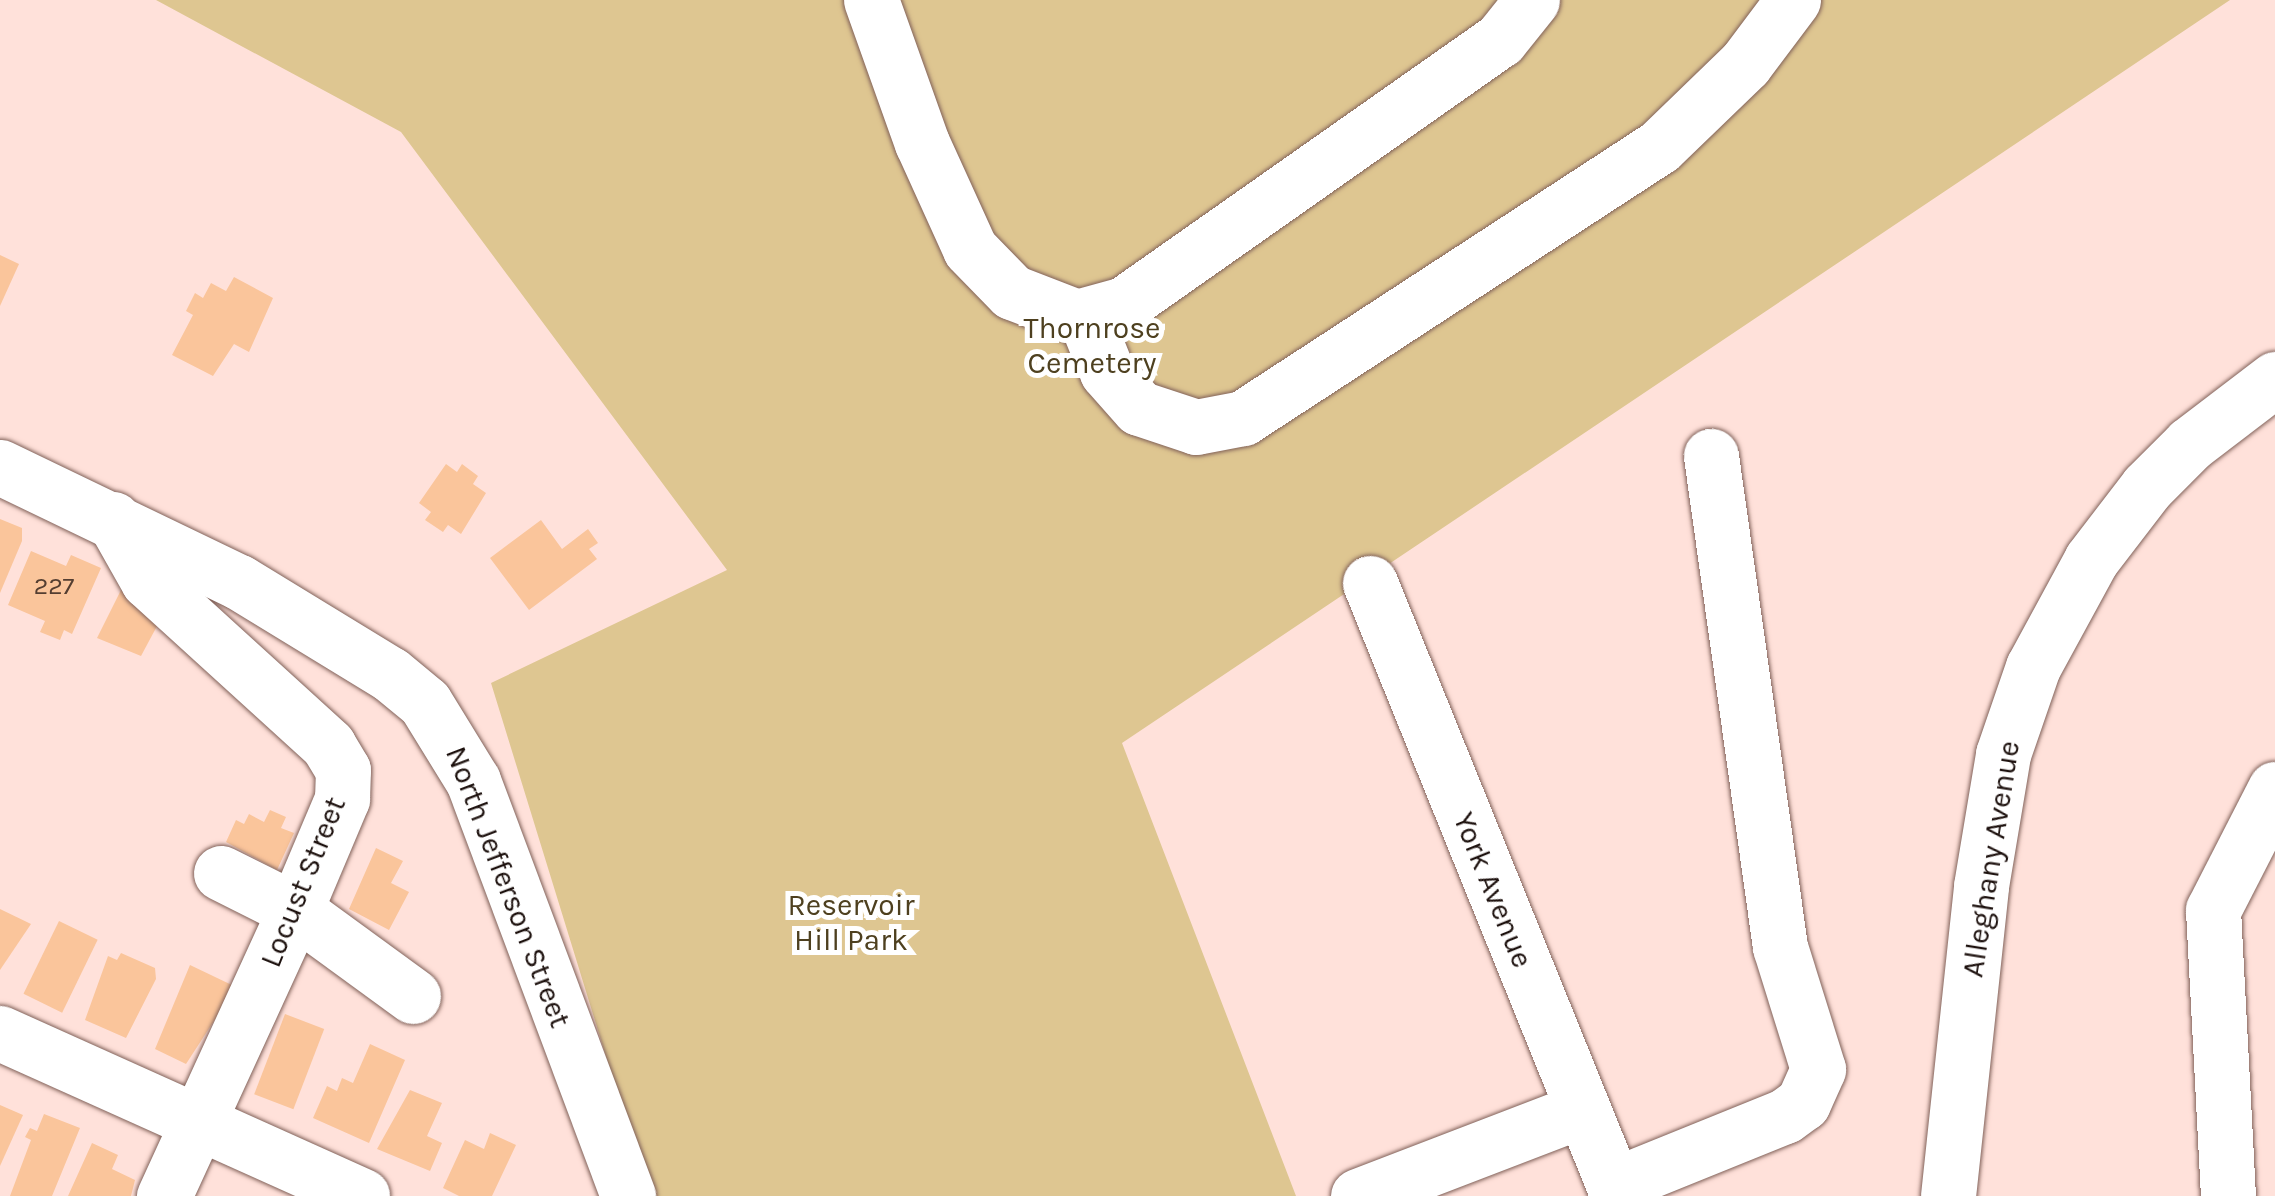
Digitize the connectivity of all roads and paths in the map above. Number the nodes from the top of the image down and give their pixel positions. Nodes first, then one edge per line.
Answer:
1 (871, 0) edge
2 (1532, 0) edge
3 (1793, 0) edge
4 (1084, 316) junction
5 (2275, 379) edge
6 (1711, 456) dead end
7 (0, 466) edge
8 (113, 518) junction
9 (1370, 583) dead end
10 (2275, 789) edge
11 (221, 872) dead end
12 (296, 910) junction
13 (414, 996) dead end
14 (0, 1033) edge
15 (1582, 1110) junction
16 (197, 1122) junction
17 (1616, 1190) edge
18 (164, 1196) edge
19 (362, 1196) edge
20 (628, 1196) edge
21 (1358, 1196) edge
22 (1948, 1196) edge
23 (2228, 1196) edge

1 - 4 street
2 - 4 street
3 - 4 street
5 - 22 street, Alleghany Avenue
6 - 17 street
7 - 8 street, North Jefferson Street
8 - 12 street, Locust Street
8 - 20 street, North Jefferson Street
9 - 15 street, York Avenue
10 - 23 street
11 - 12 street
12 - 13 street
12 - 16 street, Locust Street
14 - 16 street
15 - 17 street, York Avenue
15 - 21 street
16 - 18 street, Locust Street
16 - 19 street

